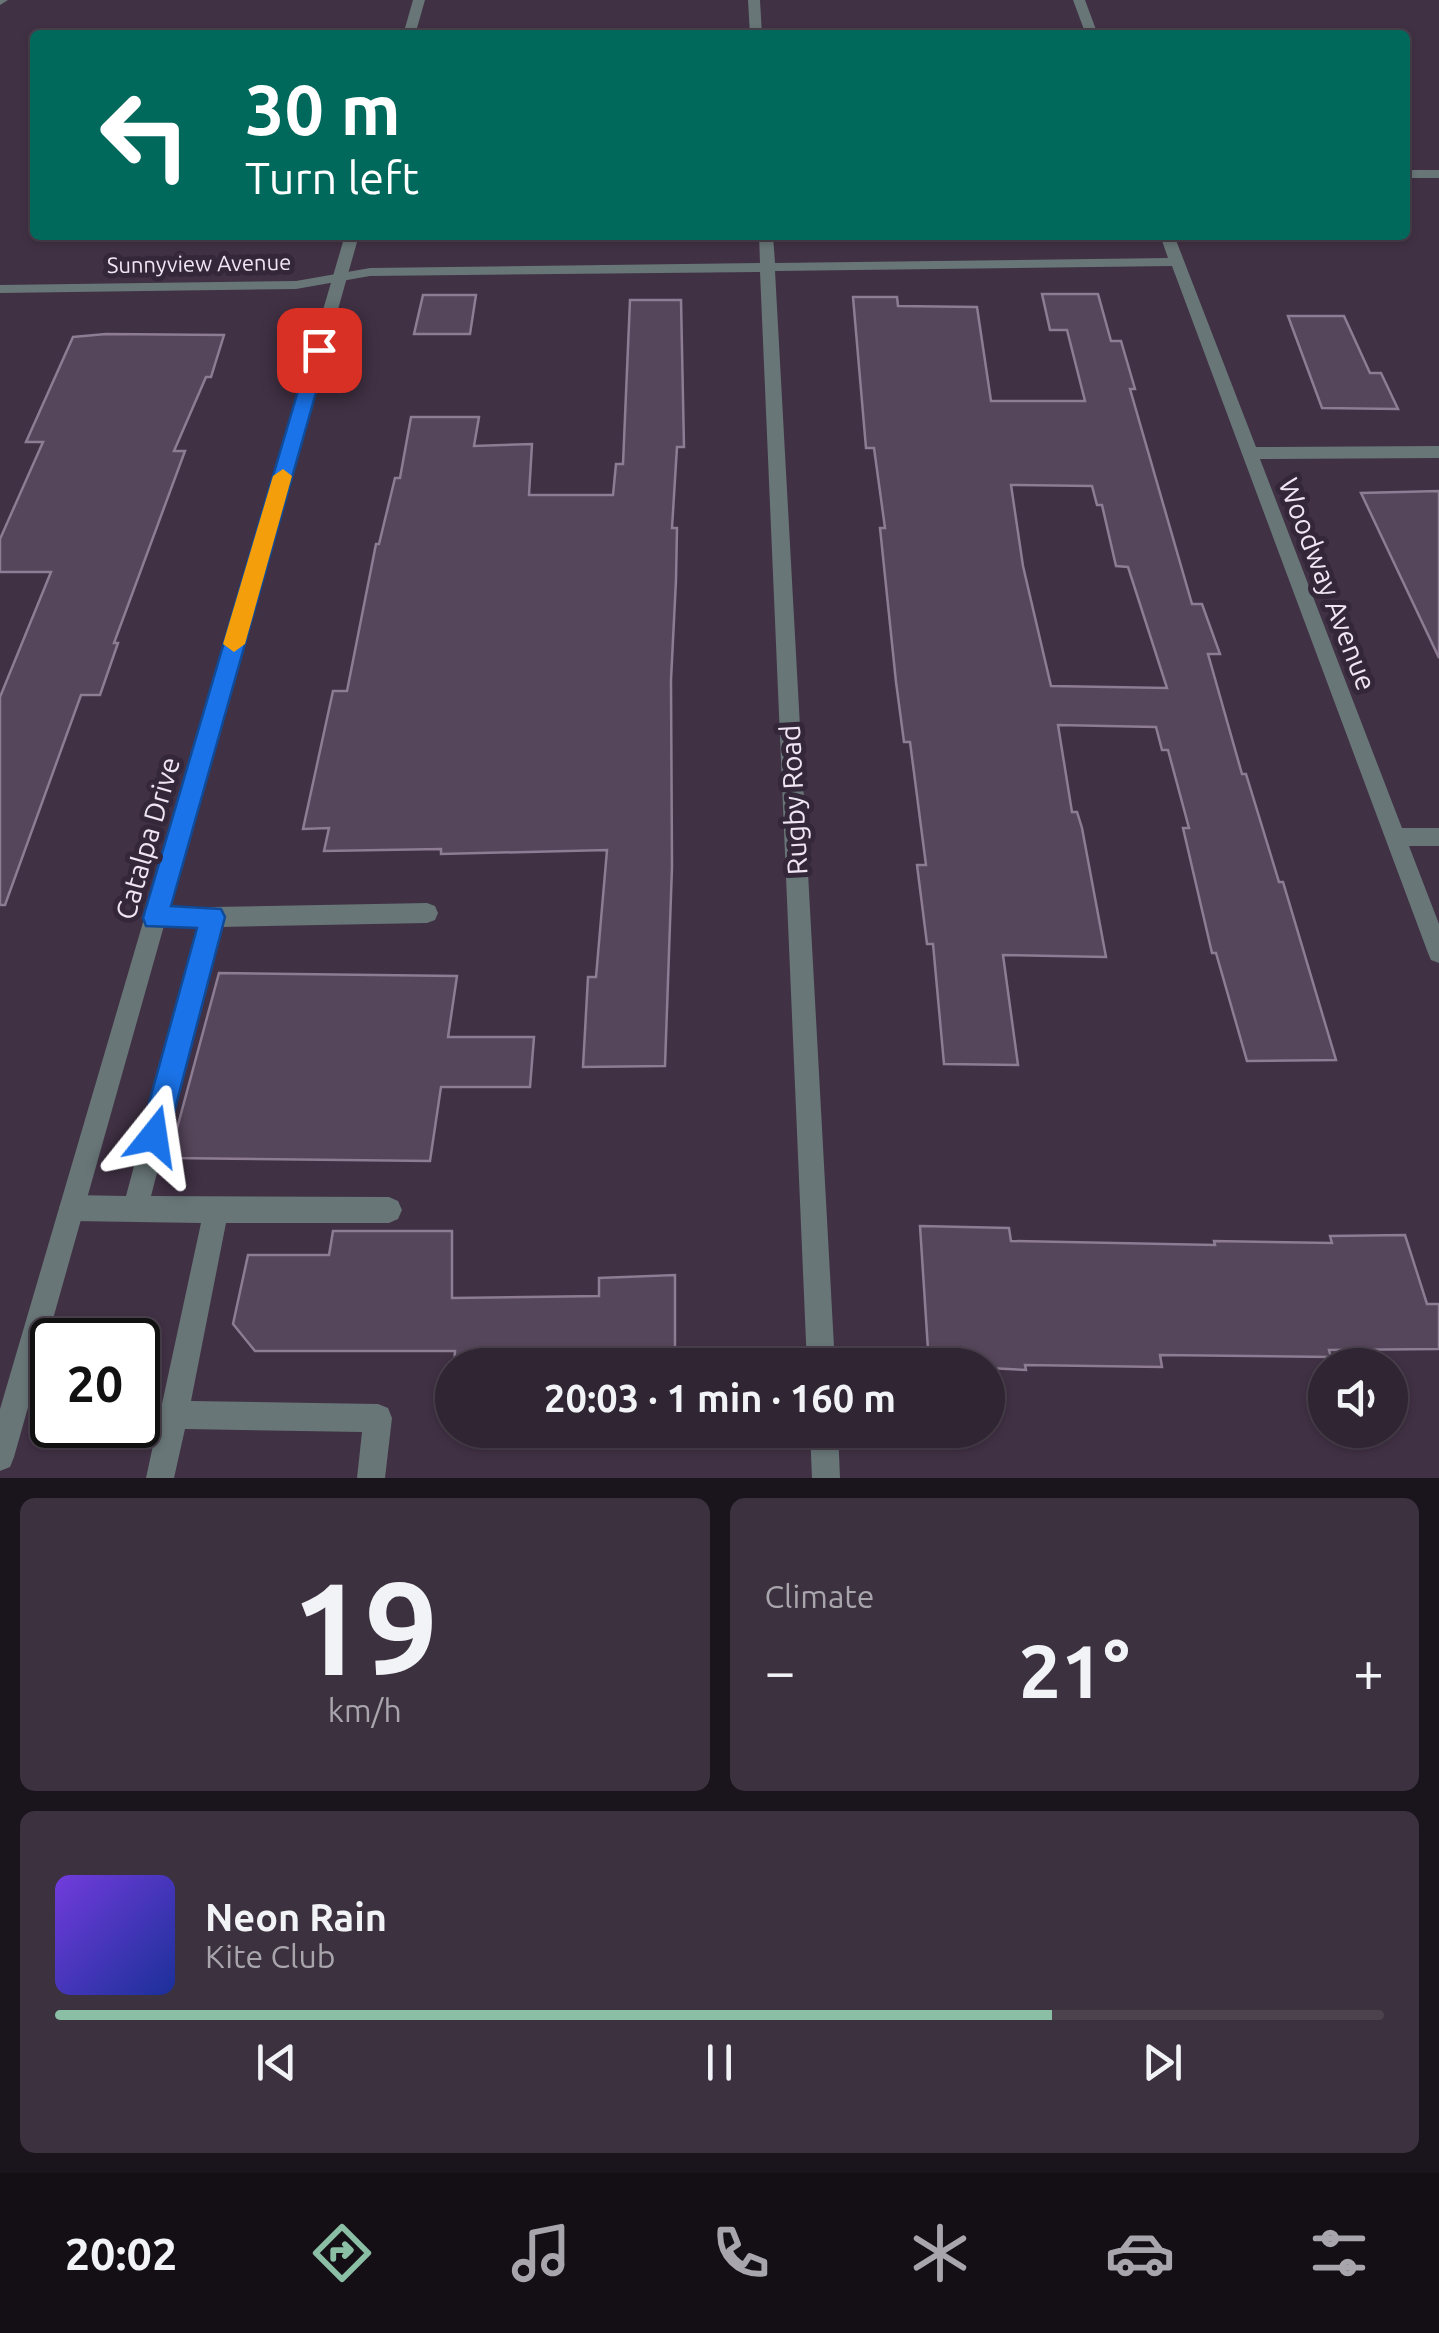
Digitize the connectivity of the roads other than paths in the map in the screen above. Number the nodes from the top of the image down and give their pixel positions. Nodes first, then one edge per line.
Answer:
1 (419, 0) edge
2 (754, 0) edge
3 (1079, 0) edge
4 (410, 30) edge
5 (756, 30) edge
6 (1090, 30) edge
7 (1410, 174) edge
8 (1439, 174) edge
9 (350, 240) edge
10 (766, 240) edge
11 (1169, 240) edge
12 (1177, 262) junction
13 (767, 267) junction
14 (340, 275) junction
15 (0, 289) edge
16 (1439, 452) edge
17 (1249, 453) junction
18 (1439, 836) edge
19 (1394, 837) junction
20 (427, 913) dead end
21 (212, 917) junction
22 (155, 918) junction
23 (1439, 953) edge
24 (72, 1208) junction
25 (134, 1209) junction
26 (216, 1210) junction
27 (389, 1210) dead end
28 (820, 1348) edge
29 (174, 1416) junction
30 (825, 1448) edge
31 (0, 1457) edge
32 (160, 1478) edge
33 (371, 1478) edge
34 (826, 1478) edge

1 - 4 street
2 - 5 street
3 - 6 street
7 - 8 street
9 - 14 street, Catalpa Drive
10 - 13 street, Rugby Road
11 - 12 street, Woodway Avenue
12 - 13 street, Sunnyview Avenue
12 - 17 street, Woodway Avenue
13 - 14 street, Sunnyview Avenue
13 - 28 street, Rugby Road
14 - 15 street, Sunnyview Avenue
14 - 22 street, Catalpa Drive
16 - 17 street
17 - 19 street, Woodway Avenue
18 - 19 street
19 - 23 street, Woodway Avenue
20 - 21 street
21 - 22 street
21 - 25 street
22 - 24 street, Catalpa Drive
24 - 25 street
24 - 31 street, Catalpa Drive
25 - 26 street
26 - 27 street
26 - 29 street
29 - 32 street
29 - 33 street
30 - 34 street

